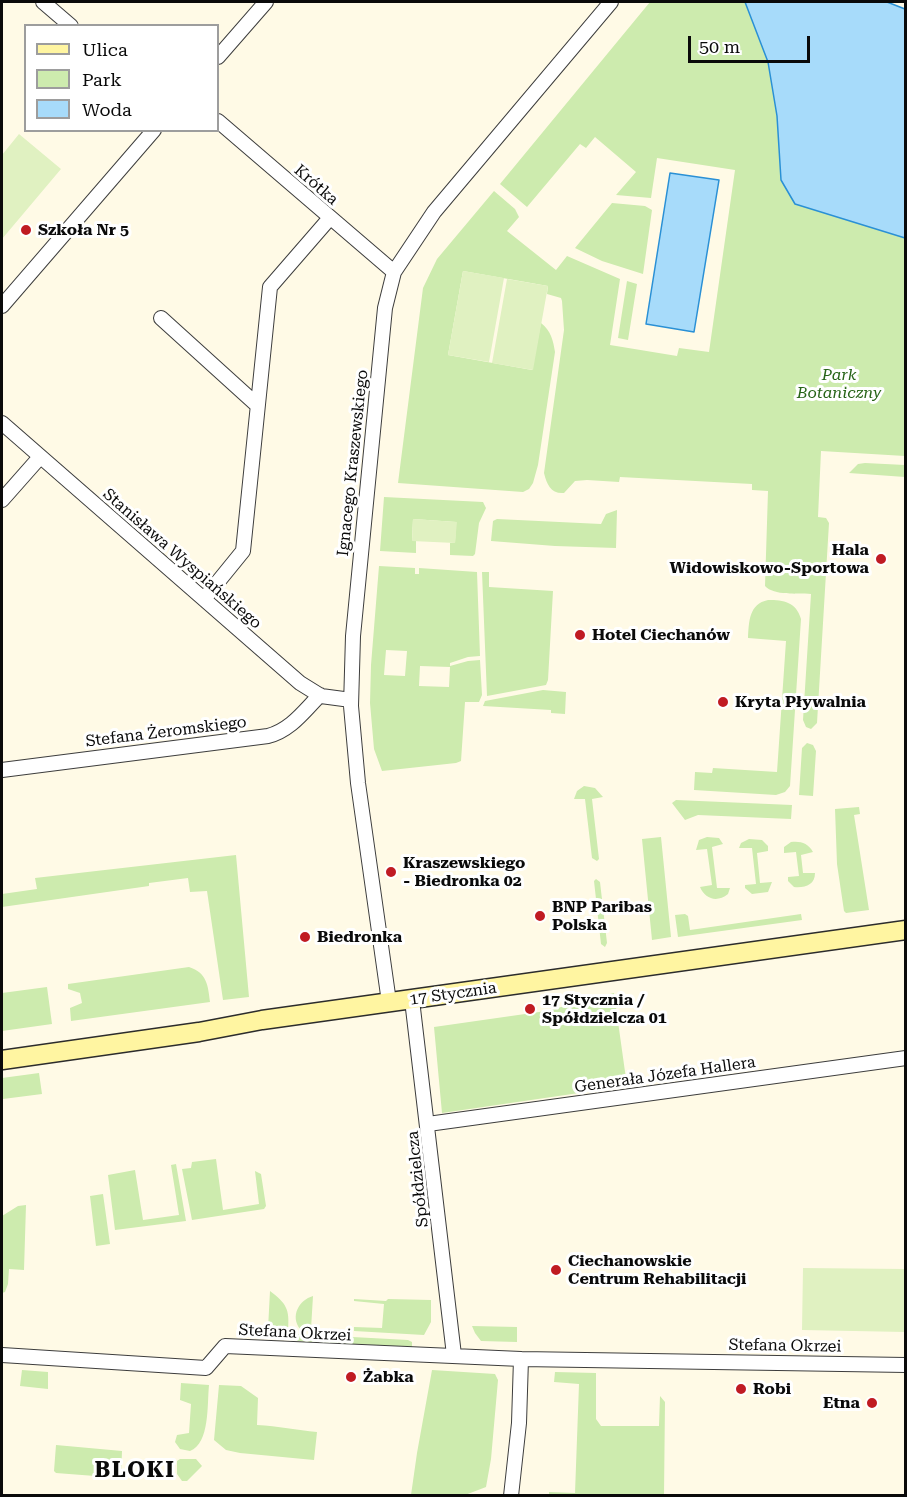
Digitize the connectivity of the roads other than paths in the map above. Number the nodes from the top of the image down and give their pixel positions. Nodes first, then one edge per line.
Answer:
1 (43, 2) edge
2 (266, 2) edge
3 (611, 2) edge
4 (69, 24) edge
5 (219, 56) edge
6 (219, 122) edge
7 (152, 132) edge
8 (329, 219) junction
9 (394, 273) junction
10 (2, 306) edge
11 (161, 318) dead end
12 (257, 405) junction
13 (2, 423) edge
14 (40, 457) junction
15 (2, 500) edge
16 (204, 599) junction
17 (320, 695) junction
18 (351, 700) junction
19 (2, 770) edge
20 (906, 930) edge
21 (412, 1000) junction
22 (389, 1002) junction
23 (906, 1058) edge
24 (2, 1060) edge
25 (428, 1124) junction
26 (2, 1355) edge
27 (454, 1355) junction
28 (521, 1359) junction
29 (906, 1365) edge
30 (511, 1496) edge

1 - 4 street
2 - 5 street
3 - 9 street, Ignacego Kraszewskiego
6 - 8 street, Krótka
7 - 10 street
8 - 9 street, Krótka
8 - 12 street
9 - 18 street, Ignacego Kraszewskiego
11 - 12 street
12 - 16 street
13 - 14 street, Stanisława Wyspiańskiego
14 - 15 street
14 - 16 street, Stanisława Wyspiańskiego
16 - 17 street, Stanisława Wyspiańskiego
17 - 18 street, Stanisława Wyspiańskiego
17 - 19 street, Stefana Żeromskiego
18 - 22 street, Ignacego Kraszewskiego
20 - 21 street, 17 Stycznia
21 - 22 street, 17 Stycznia
21 - 25 street, Spółdzielcza
22 - 24 street, 17 Stycznia
23 - 25 street, Generała Józefa Hallera
25 - 27 street, Spółdzielcza
26 - 27 street, Stefana Okrzei
27 - 28 street, Stefana Okrzei
28 - 29 street, Stefana Okrzei
28 - 30 street

